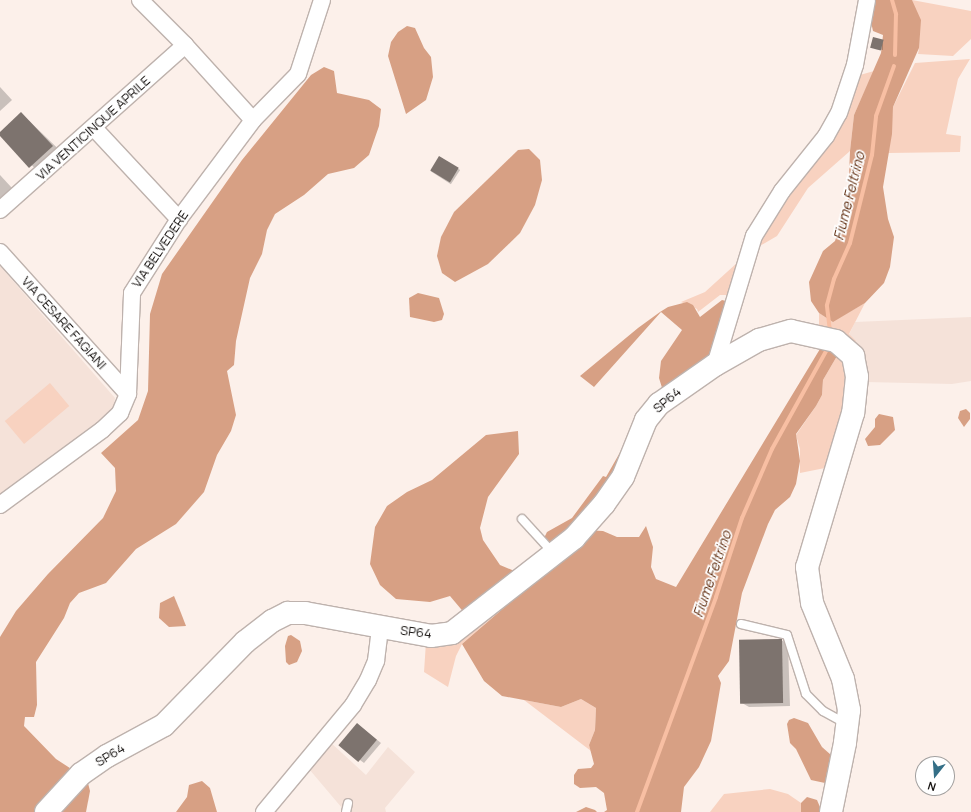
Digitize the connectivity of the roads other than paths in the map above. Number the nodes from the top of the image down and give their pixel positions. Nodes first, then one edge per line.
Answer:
1 (140, 0) edge
2 (867, 0) edge
3 (317, 4) edge
4 (185, 45) junction
5 (253, 120) junction
6 (94, 128) junction
7 (0, 210) edge
8 (179, 219) junction
9 (0, 252) edge
10 (715, 365) junction
11 (128, 394) junction
12 (0, 505) edge
13 (522, 519) dead end
14 (553, 554) junction
15 (741, 624) dead end
16 (380, 627) junction
17 (847, 725) junction
18 (348, 803) dead end
19 (46, 812) edge
20 (264, 812) edge
21 (346, 812) edge
22 (831, 812) edge

1 - 4 street
2 - 10 street
3 - 5 street, VIA BELVEDERE
4 - 5 street
4 - 6 street, VIA VENTICINQUE APRILE
5 - 8 street, VIA BELVEDERE
6 - 7 street, VIA VENTICINQUE APRILE
6 - 8 street
8 - 11 street, VIA BELVEDERE
9 - 11 street, VIA CESARE FAGIANI
10 - 14 street, SP64
10 - 17 street, SP64
11 - 12 street, VIA BELVEDERE
13 - 14 lane
14 - 16 street, SP64
15 - 17 lane
16 - 19 street, SP64
16 - 20 street
17 - 22 street, SP64
18 - 21 lane

